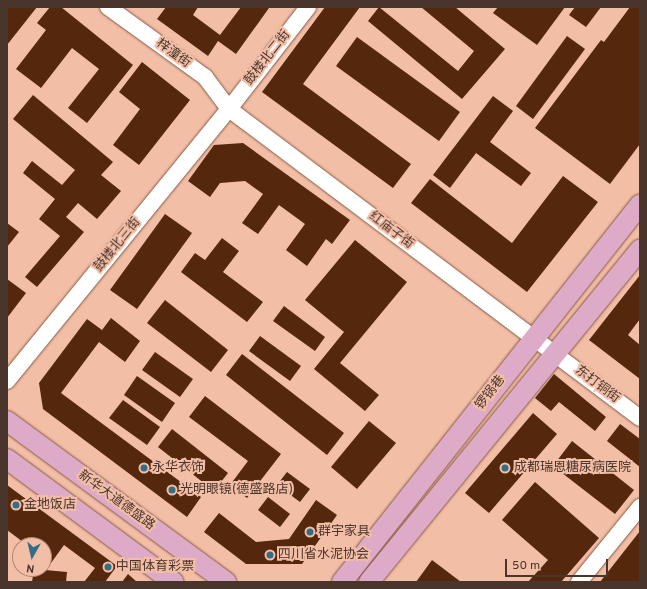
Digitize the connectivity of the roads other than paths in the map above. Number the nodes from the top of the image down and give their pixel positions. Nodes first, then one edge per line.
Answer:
1 (108, 7) edge
2 (308, 7) edge
3 (229, 109) junction
4 (640, 204) edge
5 (640, 250) edge
6 (534, 338) junction
7 (554, 353) junction
8 (7, 381) edge
9 (640, 418) edge
10 (7, 420) edge
11 (7, 459) edge
12 (640, 507) edge
13 (173, 582) edge
14 (226, 582) edge
15 (342, 582) edge
16 (369, 582) edge
17 (579, 582) edge

1 - 3 street, 梓潼街
2 - 3 street, 鼓楼北二街
3 - 6 street, 红庙子街
3 - 8 street, 鼓楼北三街
4 - 6 main road, 锣锅巷
5 - 7 main road, 锣锅巷
6 - 7 street, 红庙子街
6 - 15 main road, 锣锅巷
7 - 9 street, 东打铜街
7 - 16 main road, 锣锅巷
10 - 14 main road, 新华大道德盛路
11 - 13 main road
12 - 17 street

